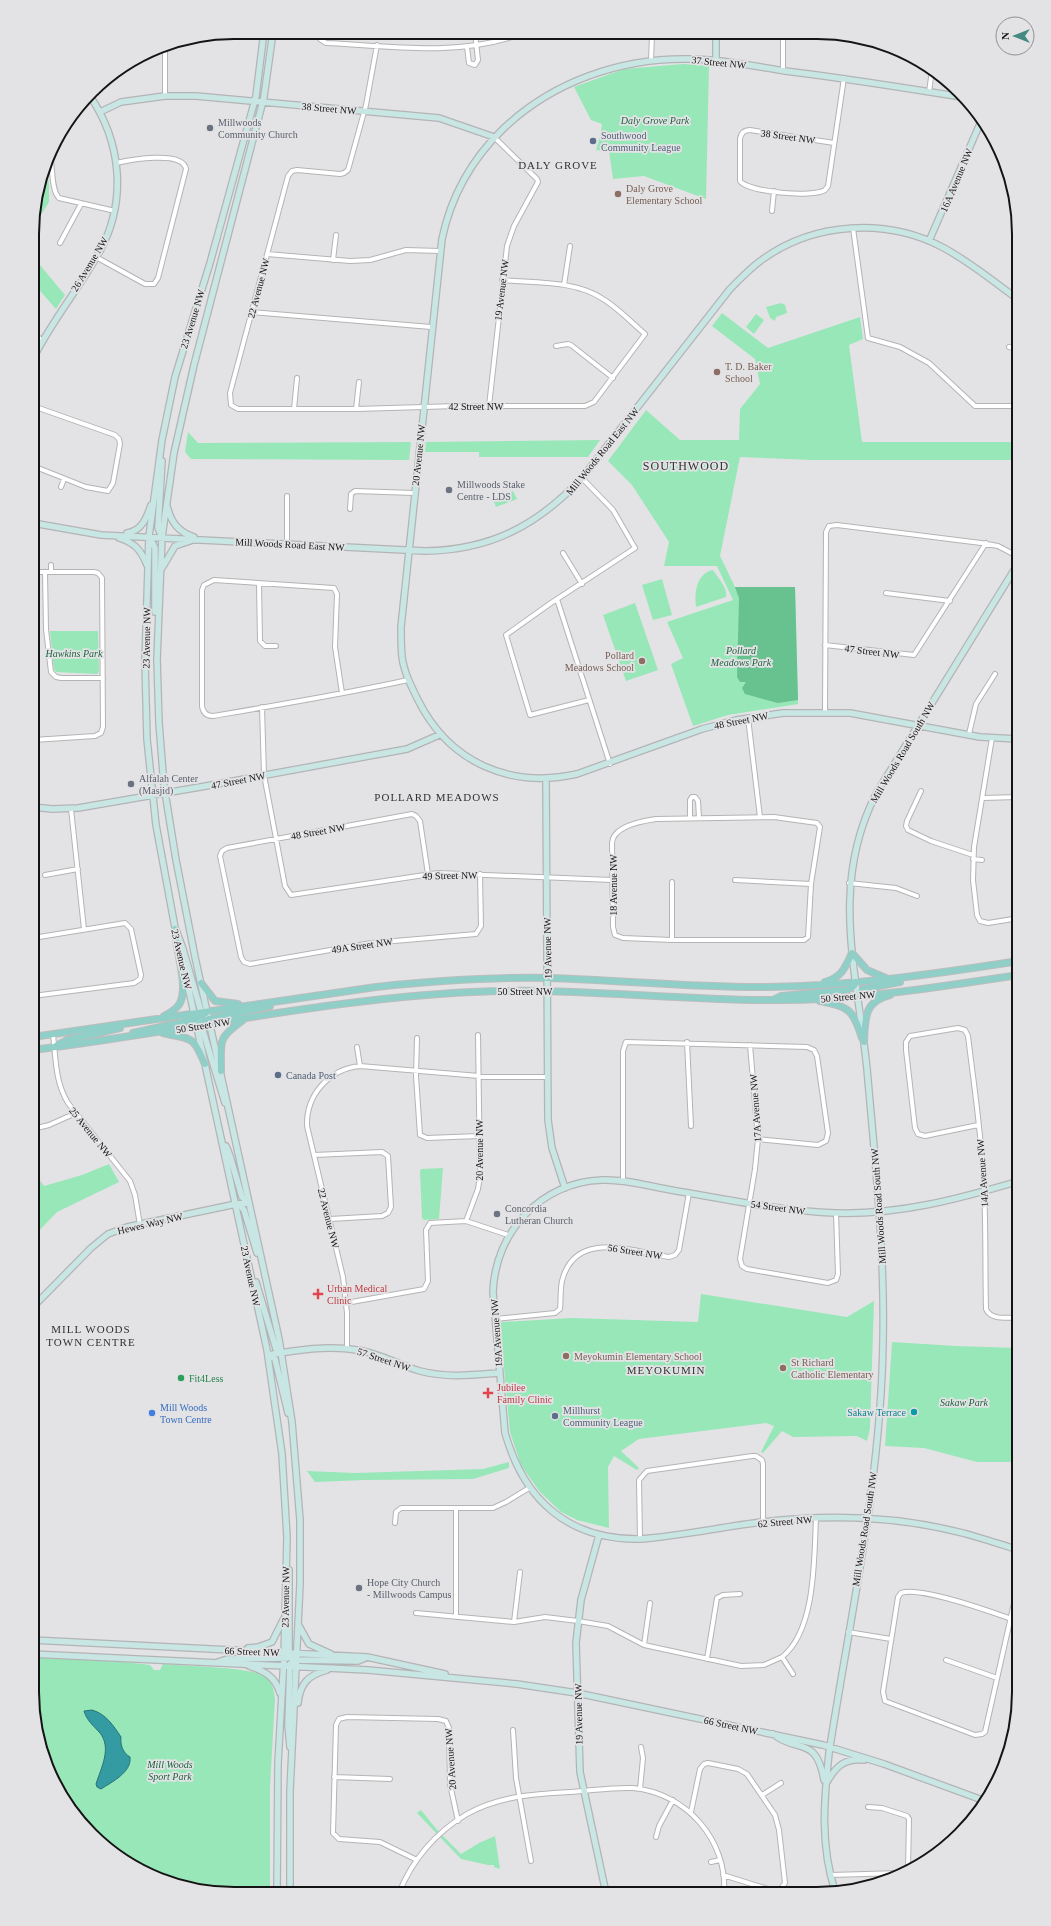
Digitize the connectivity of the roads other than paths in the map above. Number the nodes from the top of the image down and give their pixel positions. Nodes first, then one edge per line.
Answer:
1 (263, 39) edge
2 (271, 39) edge
3 (320, 39) edge
4 (476, 39) edge
5 (502, 39) edge
6 (652, 39) edge
7 (716, 39) edge
8 (783, 39) edge
9 (377, 45) junction
10 (476, 46) junction
11 (467, 47) junction
12 (165, 52) edge
13 (652, 61) junction
14 (716, 61) junction
15 (783, 70) junction
16 (931, 76) edge
17 (844, 78) junction
18 (929, 92) junction
19 (165, 96) junction
20 (955, 96) edge
21 (92, 100) edge
22 (254, 102) junction
23 (262, 102) junction
24 (364, 111) junction
25 (100, 112) junction
26 (979, 125) edge
27 (494, 137) junction
28 (834, 143) junction
29 (116, 163) junction
30 (52, 164) edge
31 (538, 182) joint
32 (774, 191) junction
33 (81, 204) junction
34 (115, 211) junction
35 (772, 211) dead end
36 (853, 228) junction
37 (336, 235) dead end
38 (930, 241) junction
39 (60, 243) dead end
40 (570, 246) dead end
41 (440, 251) junction
42 (267, 254) junction
43 (96, 257) junction
44 (333, 260) junction
45 (502, 280) junction
46 (564, 285) junction
47 (1012, 295) edge
48 (251, 312) junction
49 (431, 327) junction
50 (39, 338) edge
51 (42, 341) junction
52 (556, 346) dead end
53 (39, 347) edge
54 (1009, 347) dead end
55 (1012, 348) edge
56 (297, 378) dead end
57 (613, 378) junction
58 (359, 382) dead end
59 (231, 405) joint
60 (423, 406) junction
61 (489, 406) junction
62 (1012, 406) edge
63 (39, 408) edge
64 (294, 409) junction
65 (356, 409) junction
66 (162, 440) junction
67 (39, 469) edge
68 (582, 478) junction
69 (64, 479) junction
70 (61, 487) dead end
71 (414, 493) junction
72 (155, 495) junction
73 (287, 496) dead end
74 (166, 502) junction
75 (350, 509) dead end
76 (39, 524) edge
77 (111, 535) junction
78 (149, 536) junction
79 (162, 537) junction
80 (202, 540) junction
81 (986, 543) junction
82 (287, 544) junction
83 (408, 550) junction
84 (563, 553) dead end
85 (1012, 553) edge
86 (51, 565) dead end
87 (39, 572) edge
88 (45, 572) junction
89 (51, 572) junction
90 (148, 572) junction
91 (160, 572) junction
92 (1012, 573) edge
93 (259, 582) junction
94 (582, 584) junction
95 (886, 592) dead end
96 (557, 599) junction
97 (950, 601) junction
98 (157, 632) junction
99 (825, 645) junction
100 (276, 646) dead end
101 (995, 674) dead end
102 (103, 678) junction
103 (408, 680) junction
104 (342, 693) junction
105 (589, 700) junction
106 (262, 708) junction
107 (825, 712) junction
108 (748, 718) junction
109 (918, 724) junction
110 (968, 734) junction
111 (439, 735) junction
112 (992, 738) junction
113 (1012, 739) edge
114 (39, 740) edge
115 (473, 761) joint
116 (610, 764) junction
117 (264, 774) junction
118 (546, 778) junction
119 (921, 791) dead end
120 (165, 793) junction
121 (152, 796) junction
122 (1012, 797) edge
123 (983, 798) junction
124 (39, 808) edge
125 (71, 809) junction
126 (760, 817) junction
127 (690, 818) junction
128 (699, 818) junction
129 (276, 839) junction
130 (973, 857) junction
131 (982, 860) dead end
132 (78, 869) junction
133 (428, 874) junction
134 (480, 874) junction
135 (45, 875) dead end
136 (546, 877) junction
137 (612, 880) junction
138 (735, 880) dead end
139 (672, 882) dead end
140 (849, 883) junction
141 (811, 884) junction
142 (917, 896) dead end
143 (1012, 919) edge
144 (175, 928) junction
145 (84, 929) junction
146 (39, 937) edge
147 (672, 940) junction
148 (852, 953) junction
149 (1012, 962) edge
150 (247, 963) joint
151 (1012, 976) edge
152 (915, 977) junction
153 (547, 978) junction
154 (890, 980) junction
155 (856, 982) junction
156 (201, 983) junction
157 (814, 986) junction
158 (914, 989) junction
159 (547, 991) junction
160 (39, 995) edge
161 (858, 996) junction
162 (812, 999) junction
163 (287, 1000) junction
164 (772, 1000) junction
165 (253, 1005) junction
166 (159, 1019) junction
167 (202, 1019) junction
168 (244, 1019) junction
169 (134, 1023) junction
170 (160, 1032) junction
171 (53, 1035) junction
172 (478, 1035) dead end
173 (39, 1036) edge
174 (417, 1038) dead end
175 (110, 1040) junction
176 (687, 1042) junction
177 (864, 1042) junction
178 (750, 1045) junction
179 (54, 1047) junction
180 (357, 1047) dead end
181 (39, 1049) edge
182 (205, 1064) junction
183 (360, 1066) junction
184 (220, 1070) junction
185 (416, 1070) junction
186 (478, 1076) junction
187 (548, 1077) junction
188 (230, 1112) junction
189 (76, 1113) junction
190 (978, 1125) junction
191 (691, 1126) dead end
192 (39, 1128) edge
193 (479, 1136) junction
194 (221, 1137) junction
195 (758, 1139) junction
196 (314, 1155) junction
197 (623, 1181) junction
198 (1012, 1183) edge
199 (565, 1188) junction
200 (984, 1191) junction
201 (689, 1193) junction
202 (540, 1201) joint
203 (249, 1203) junction
204 (236, 1204) junction
205 (749, 1204) junction
206 (880, 1212) junction
207 (836, 1213) junction
208 (330, 1219) junction
209 (466, 1221) junction
210 (140, 1225) junction
211 (508, 1235) junction
212 (250, 1269) junction
213 (263, 1269) junction
214 (39, 1301) edge
215 (346, 1303) junction
216 (1012, 1318) edge
217 (495, 1319) junction
218 (347, 1349) junction
219 (282, 1353) junction
220 (268, 1355) junction
221 (499, 1373) junction
222 (293, 1428) junction
223 (529, 1488) junction
224 (456, 1508) junction
225 (554, 1513) joint
226 (816, 1518) junction
227 (867, 1519) junction
228 (395, 1522) dead end
229 (762, 1522) junction
230 (599, 1534) junction
231 (287, 1537) junction
232 (640, 1539) junction
233 (1012, 1549) edge
234 (520, 1572) dead end
235 (740, 1594) dead end
236 (650, 1603) dead end
237 (1012, 1607) edge
238 (416, 1614) dead end
239 (285, 1616) junction
240 (456, 1617) junction
241 (1009, 1618) junction
242 (578, 1621) junction
243 (298, 1622) junction
244 (514, 1622) junction
245 (848, 1632) junction
246 (891, 1639) junction
247 (39, 1641) edge
248 (644, 1645) junction
249 (233, 1650) junction
250 (39, 1654) edge
251 (333, 1655) junction
252 (367, 1657) junction
253 (782, 1657) junction
254 (291, 1658) junction
255 (707, 1659) junction
256 (946, 1660) dead end
257 (216, 1663) junction
258 (243, 1664) junction
259 (283, 1666) junction
260 (331, 1669) junction
261 (793, 1674) dead end
262 (997, 1678) junction
263 (469, 1679) junction
264 (577, 1693) junction
265 (281, 1699) junction
266 (294, 1719) junction
267 (513, 1730) dead end
268 (772, 1734) junction
269 (641, 1746) dead end
270 (830, 1747) junction
271 (292, 1753) junction
272 (881, 1763) junction
273 (334, 1777) junction
274 (390, 1779) dead end
275 (781, 1783) dead end
276 (825, 1786) junction
277 (640, 1789) junction
278 (583, 1791) junction
279 (762, 1795) junction
280 (519, 1796) junction
281 (980, 1799) edge
282 (673, 1800) junction
283 (868, 1807) dead end
284 (691, 1812) junction
285 (458, 1821) junction
286 (656, 1837) dead end
287 (417, 1860) junction
288 (720, 1860) junction
289 (531, 1861) dead end
290 (711, 1862) dead end
291 (908, 1864) edge
292 (889, 1873) edge
293 (724, 1875) junction
294 (830, 1875) junction
295 (834, 1886) edge
296 (277, 1887) edge
297 (290, 1887) edge
298 (402, 1887) edge
299 (605, 1887) edge
300 (724, 1887) edge
301 (762, 1887) edge
302 (782, 1887) edge

1 - 22 street, 23 Avenue NW
2 - 23 street, 23 Avenue NW
3 - 9 street
4 - 10 street
5 - 10 street
6 - 13 street
7 - 14 street
8 - 15 street
9 - 11 street
9 - 24 street
10 - 11 street
10 - 11 street
12 - 19 street
13 - 14 street, 37 Street NW
13 - 27 street, 37 Street NW
14 - 15 street, 37 Street NW
15 - 17 street, 37 Street NW
16 - 18 street
17 - 18 street, 37 Street NW
17 - 28 street
18 - 20 street, 37 Street NW
19 - 22 street, 38 Street NW
19 - 25 street, 38 Street NW
21 - 25 street, 26 Avenue NW
22 - 23 street, 38 Street NW
22 - 66 street, 23 Avenue NW
23 - 24 street, 38 Street NW
23 - 74 street, 23 Avenue NW
24 - 27 street, 38 Street NW
24 - 42 street, 22 Avenue NW
25 - 29 street, 26 Avenue NW
26 - 38 street, 16A Avenue NW
27 - 31 street, 38 Street NW
27 - 41 street, 20 Avenue NW
28 - 32 street
28 - 32 street, 38 Street NW
29 - 34 street, 26 Avenue NW
29 - 43 street
30 - 33 street
31 - 45 street, 19 Avenue NW
32 - 35 street
33 - 34 street
33 - 39 street
34 - 43 street, 26 Avenue NW
36 - 38 street, Mill Woods Road East NW
36 - 62 street
36 - 68 street, Mill Woods Road East NW
37 - 44 street
38 - 47 street, Mill Woods Road East NW
40 - 46 street
41 - 44 street
41 - 49 street, 20 Avenue NW
42 - 44 street
42 - 48 street, 22 Avenue NW
43 - 51 street, 26 Avenue NW
45 - 46 street
45 - 61 street, 19 Avenue NW
46 - 57 street
48 - 49 street
48 - 59 street, 22 Avenue NW
49 - 60 street, 20 Avenue NW
50 - 51 street
51 - 53 street, 26 Avenue NW
52 - 57 street
54 - 55 street
56 - 64 street
57 - 61 street, 42 Street NW
58 - 65 street
59 - 64 street, 42 Street NW
60 - 61 street, 42 Street NW
60 - 65 street, 42 Street NW
60 - 71 street, 20 Avenue NW
63 - 69 street
64 - 65 street, 42 Street NW
66 - 72 street, 23 Avenue NW
66 - 79 street
67 - 69 street
68 - 83 street, Mill Woods Road East NW
68 - 94 street
69 - 70 street
71 - 75 street
71 - 83 street, 20 Avenue NW
72 - 77 street
72 - 78 street, 23 Avenue NW
73 - 82 street
74 - 79 street, 23 Avenue NW
74 - 80 street
76 - 77 street, Mill Woods Road East NW
77 - 78 street, Mill Woods Road East NW
77 - 90 street
78 - 79 street, Mill Woods Road East NW
78 - 90 street, 23 Avenue NW
78 - 98 street
79 - 80 street, Mill Woods Road East NW
79 - 91 street, 23 Avenue NW
80 - 82 street, Mill Woods Road East NW
80 - 91 street
81 - 85 street
81 - 97 street
81 - 99 street
82 - 83 street, Mill Woods Road East NW
83 - 103 street, 20 Avenue NW
84 - 94 street
86 - 89 street
87 - 88 street
88 - 89 street
88 - 102 street
89 - 102 street
90 - 121 street, 23 Avenue NW
91 - 98 street, 23 Avenue NW
92 - 109 street, Mill Woods Road South NW
93 - 100 street
93 - 104 street
93 - 106 street
94 - 96 street
95 - 97 street
96 - 105 street
96 - 105 street
97 - 99 street, 47 Street NW
98 - 120 street, 23 Avenue NW
99 - 107 street
101 - 110 street
102 - 114 street
103 - 104 street
103 - 111 street, 20 Avenue NW
104 - 106 street
105 - 116 street
106 - 117 street
107 - 108 street, 48 Street NW
107 - 109 street, 48 Street NW
108 - 116 street, 48 Street NW
108 - 126 street
109 - 110 street, 48 Street NW
109 - 140 street, Mill Woods Road South NW
110 - 112 street, 48 Street NW
111 - 115 street, 20 Avenue NW
111 - 117 street, 47 Street NW
112 - 113 street, 48 Street NW
112 - 123 street
115 - 118 street, 48 Street NW
116 - 118 street, 48 Street NW
117 - 120 street, 47 Street NW
117 - 129 street
118 - 136 street, 19 Avenue NW
119 - 130 street
120 - 121 street, 47 Street NW
120 - 156 street, 23 Avenue NW
121 - 125 street, 47 Street NW
121 - 144 street, 23 Avenue NW
122 - 123 street
123 - 130 street
124 - 125 street, 47 Street NW
125 - 132 street
126 - 128 street
126 - 141 street
127 - 128 street
127 - 128 street
127 - 137 street, 18 Avenue NW
129 - 133 street, 49 Street NW
129 - 133 street, 48 Street NW
129 - 150 street, 48 Street NW
130 - 131 street
130 - 143 street
132 - 135 street
132 - 145 street
133 - 134 street, 49 Street NW
134 - 136 street, 49 Street NW
134 - 150 street, 49A Street NW
136 - 137 street, 49 Street NW
136 - 153 street, 19 Avenue NW
137 - 147 street, 18 Avenue NW
138 - 141 street
139 - 147 street
140 - 142 street
140 - 148 street, Mill Woods Road South NW
141 - 147 street
144 - 166 main road
144 - 167 street, 23 Avenue NW
145 - 146 street
145 - 160 street
148 - 154 main road
148 - 155 street, Mill Woods Road South NW
148 - 157 main road
149 - 152 main road, 50 Street NW
151 - 158 main road, 50 Street NW
152 - 154 main road, 50 Street NW
152 - 161 main road
153 - 157 main road, 50 Street NW
153 - 159 street, 19 Avenue NW
153 - 163 main road, 50 Street NW
154 - 155 main road, 50 Street NW
155 - 157 main road, 50 Street NW
155 - 161 street, Mill Woods Road South NW
155 - 164 main road
156 - 165 main road
156 - 167 street, 23 Avenue NW
158 - 161 main road, 50 Street NW
158 - 177 main road
159 - 164 main road, 50 Street NW
159 - 168 main road, 50 Street NW
159 - 187 street, 19 Avenue NW
161 - 162 main road, 50 Street NW
161 - 177 street, Mill Woods Road South NW
162 - 164 main road, 50 Street NW
162 - 177 main road
163 - 165 main road, 50 Street NW
163 - 167 main road
165 - 167 main road, 50 Street NW
166 - 167 main road, 50 Street NW
166 - 169 main road, 50 Street NW
167 - 168 main road, 50 Street NW
167 - 170 main road, 50 Street NW
167 - 175 main road
167 - 182 street, 23 Avenue NW
167 - 184 street, 23 Avenue NW
167 - 188 street
168 - 184 main road
169 - 171 main road, 50 Street NW
169 - 179 main road
170 - 175 main road, 50 Street NW
170 - 182 main road
171 - 173 main road, 50 Street NW
171 - 179 street, 25 Avenue NW
172 - 186 street, 20 Avenue NW
174 - 185 street
175 - 179 main road, 50 Street NW
176 - 178 street
176 - 191 street
176 - 197 street
177 - 206 street, Mill Woods Road South NW
178 - 195 street, 17A Avenue NW
178 - 195 street
179 - 181 main road, 50 Street NW
179 - 189 street, 25 Avenue NW
180 - 183 street
182 - 194 street, 23 Avenue NW
183 - 185 street
183 - 196 street, 22 Avenue NW
184 - 188 street, 23 Avenue NW
185 - 186 street
185 - 193 street
186 - 187 street
186 - 193 street, 20 Avenue NW
187 - 199 street, 19 Avenue NW
188 - 203 street, 23 Avenue NW
189 - 192 street
189 - 210 street, 25 Avenue NW
190 - 190 street, 14A Avenue NW
190 - 200 street, 14A Avenue NW
193 - 209 street, 20 Avenue NW
194 - 203 street
194 - 204 street, 23 Avenue NW
195 - 205 street, 17A Avenue NW
196 - 208 street, 22 Avenue NW
196 - 208 street
197 - 199 street, 54 Street NW
197 - 201 street, 54 Street NW
198 - 200 street, 54 Street NW
199 - 202 street, 54 Street NW
200 - 206 street, 54 Street NW
200 - 216 street, 14A Avenue NW
201 - 205 street, 54 Street NW
201 - 217 street, 56 Street NW
202 - 211 street, 19A Avenue NW
203 - 204 street, Hewes Way NW
203 - 213 street, 23 Avenue NW
204 - 210 street, Hewes Way NW
204 - 212 street, 23 Avenue NW
204 - 213 street
205 - 207 street, 54 Street NW
205 - 207 street, 17A Avenue NW
206 - 207 street, 54 Street NW
206 - 227 street, Mill Woods Road South NW
208 - 215 street, 22 Avenue NW
209 - 211 street
209 - 215 street
210 - 214 street, Hewes Way NW
211 - 217 street, 19A Avenue NW
212 - 219 street
212 - 220 street, 23 Avenue NW
213 - 219 street, 23 Avenue NW
215 - 218 street, 22 Avenue NW
217 - 221 street, 19A Avenue NW
218 - 219 street, 57 Street NW
218 - 221 street, 57 Street NW
219 - 220 street, 57 Street NW
219 - 222 street, 23 Avenue NW
220 - 222 street
220 - 231 street, 23 Avenue NW
221 - 223 street, 19A Avenue NW
222 - 243 street, 23 Avenue NW
223 - 224 street
223 - 225 street, 19A Avenue NW
224 - 228 street
224 - 240 street
225 - 230 street, 62 Street NW
226 - 227 street, 62 Street NW
226 - 229 street, 62 Street NW
226 - 253 street
227 - 233 street, 62 Street NW
227 - 245 street, Mill Woods Road South NW
229 - 232 street, 62 Street NW
229 - 232 street
230 - 232 street, 62 Street NW
230 - 242 street, 19 Avenue NW
231 - 239 street, 23 Avenue NW
231 - 254 street
234 - 244 street
235 - 255 street
236 - 248 street
237 - 241 street
238 - 240 street
239 - 249 street
239 - 254 street, 23 Avenue NW
240 - 244 street
241 - 246 street
241 - 262 street
242 - 244 street
242 - 248 street
242 - 264 street, 19 Avenue NW
243 - 251 street
243 - 254 street, 23 Avenue NW
245 - 246 street
245 - 270 street, Mill Woods Road South NW
246 - 262 street
247 - 249 street, 66 Street NW
248 - 255 street
249 - 254 street, 66 Street NW
250 - 257 street, 66 Street NW
251 - 252 street, 66 Street NW
251 - 254 street, 66 Street NW
252 - 254 street
252 - 263 street, 66 Street NW
253 - 255 street
253 - 261 street
254 - 257 street
254 - 259 street, 66 Street NW
254 - 260 street, 66 Street NW
254 - 266 street, 23 Avenue NW
254 - 271 street
256 - 262 street
257 - 258 street, 66 Street NW
258 - 259 street, 66 Street NW
258 - 265 street
259 - 265 street
260 - 263 street, 66 Street NW
260 - 266 street
263 - 264 street, 66 Street NW
264 - 268 street, 66 Street NW
264 - 278 street, 19 Avenue NW
265 - 296 street
266 - 271 street, 23 Avenue NW
267 - 280 street
268 - 270 street, 66 Street NW
268 - 276 street
269 - 277 street
270 - 272 street, 66 Street NW
270 - 276 street, Mill Woods Road South NW
271 - 297 street, 23 Avenue NW
272 - 276 street
272 - 281 street, 66 Street NW
273 - 274 street
273 - 285 street, 20 Avenue NW
273 - 287 street
275 - 279 street
276 - 294 street, Mill Woods Road South NW
277 - 278 street
277 - 282 street
278 - 280 street
278 - 299 street, 19 Avenue NW
279 - 284 street
279 - 302 street
280 - 285 street
280 - 289 street
282 - 284 street
282 - 286 street
283 - 291 street
284 - 288 street
285 - 287 street
287 - 298 street
288 - 290 street
288 - 293 street
292 - 294 street
293 - 300 street
293 - 301 street
294 - 295 street, Mill Woods Road South NW

